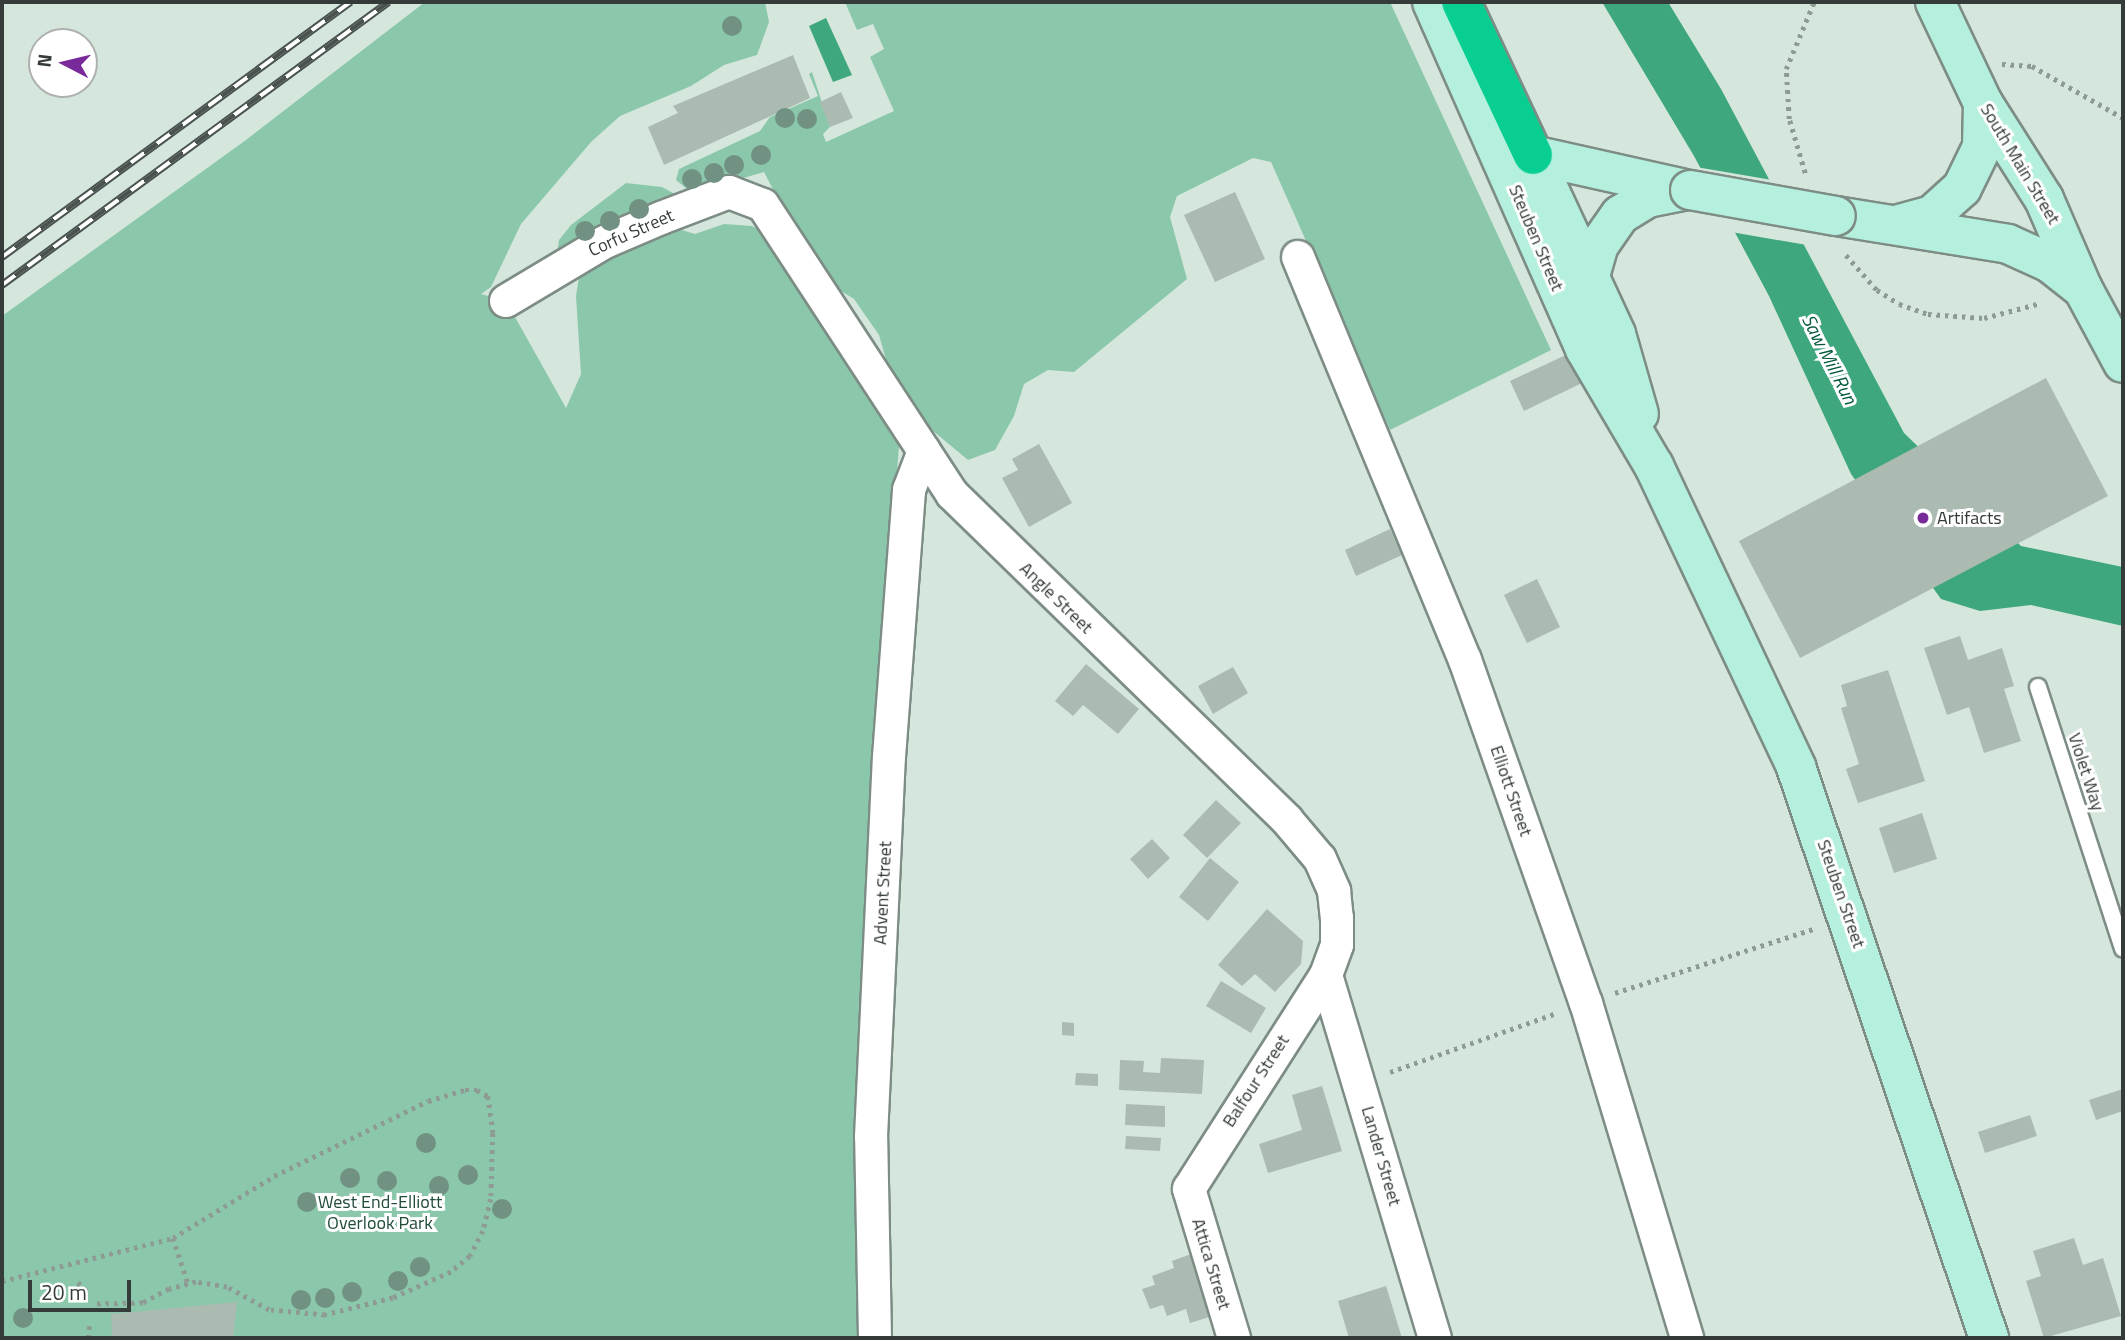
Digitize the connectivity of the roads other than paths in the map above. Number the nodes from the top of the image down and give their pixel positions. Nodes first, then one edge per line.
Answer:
1 (1432, 2) edge
2 (1461, 2) edge
3 (1935, 2) edge
4 (1975, 88) junction
5 (1516, 151) junction
6 (1690, 190) junction
7 (763, 205) joint
8 (1888, 225) junction
9 (1298, 257) dead end
10 (1590, 276) junction
11 (2083, 289) junction
12 (506, 301) dead end
13 (2123, 363) edge
14 (923, 451) junction
15 (1654, 466) junction
16 (2038, 687) dead end
17 (2123, 949) edge
18 (1326, 975) junction
19 (1189, 1189) joint
20 (875, 1338) edge
21 (1234, 1338) edge
22 (1435, 1338) edge
23 (1687, 1338) edge
24 (1989, 1338) edge

1 - 5 main road, Steuben Street
2 - 5 highway
3 - 4 main road, South Main Street
4 - 8 main road
4 - 11 main road, South Main Street
5 - 6 main road
5 - 10 main road, Steuben Street
5 - 15 main road, Steuben Street
6 - 8 main road, bridge
6 - 10 main road
7 - 12 street, Corfu Street
7 - 14 street, Angle Street
8 - 11 main road
9 - 23 street, Elliott Street
10 - 15 main road, Steuben Street
11 - 13 main road, South Main Street
14 - 18 street, Angle Street
14 - 20 street, Advent Street
15 - 24 main road, Steuben Street
16 - 17 lane, Violet Way
18 - 19 street, Balfour Street
18 - 22 street, Lander Street
19 - 21 street, Attica Street

